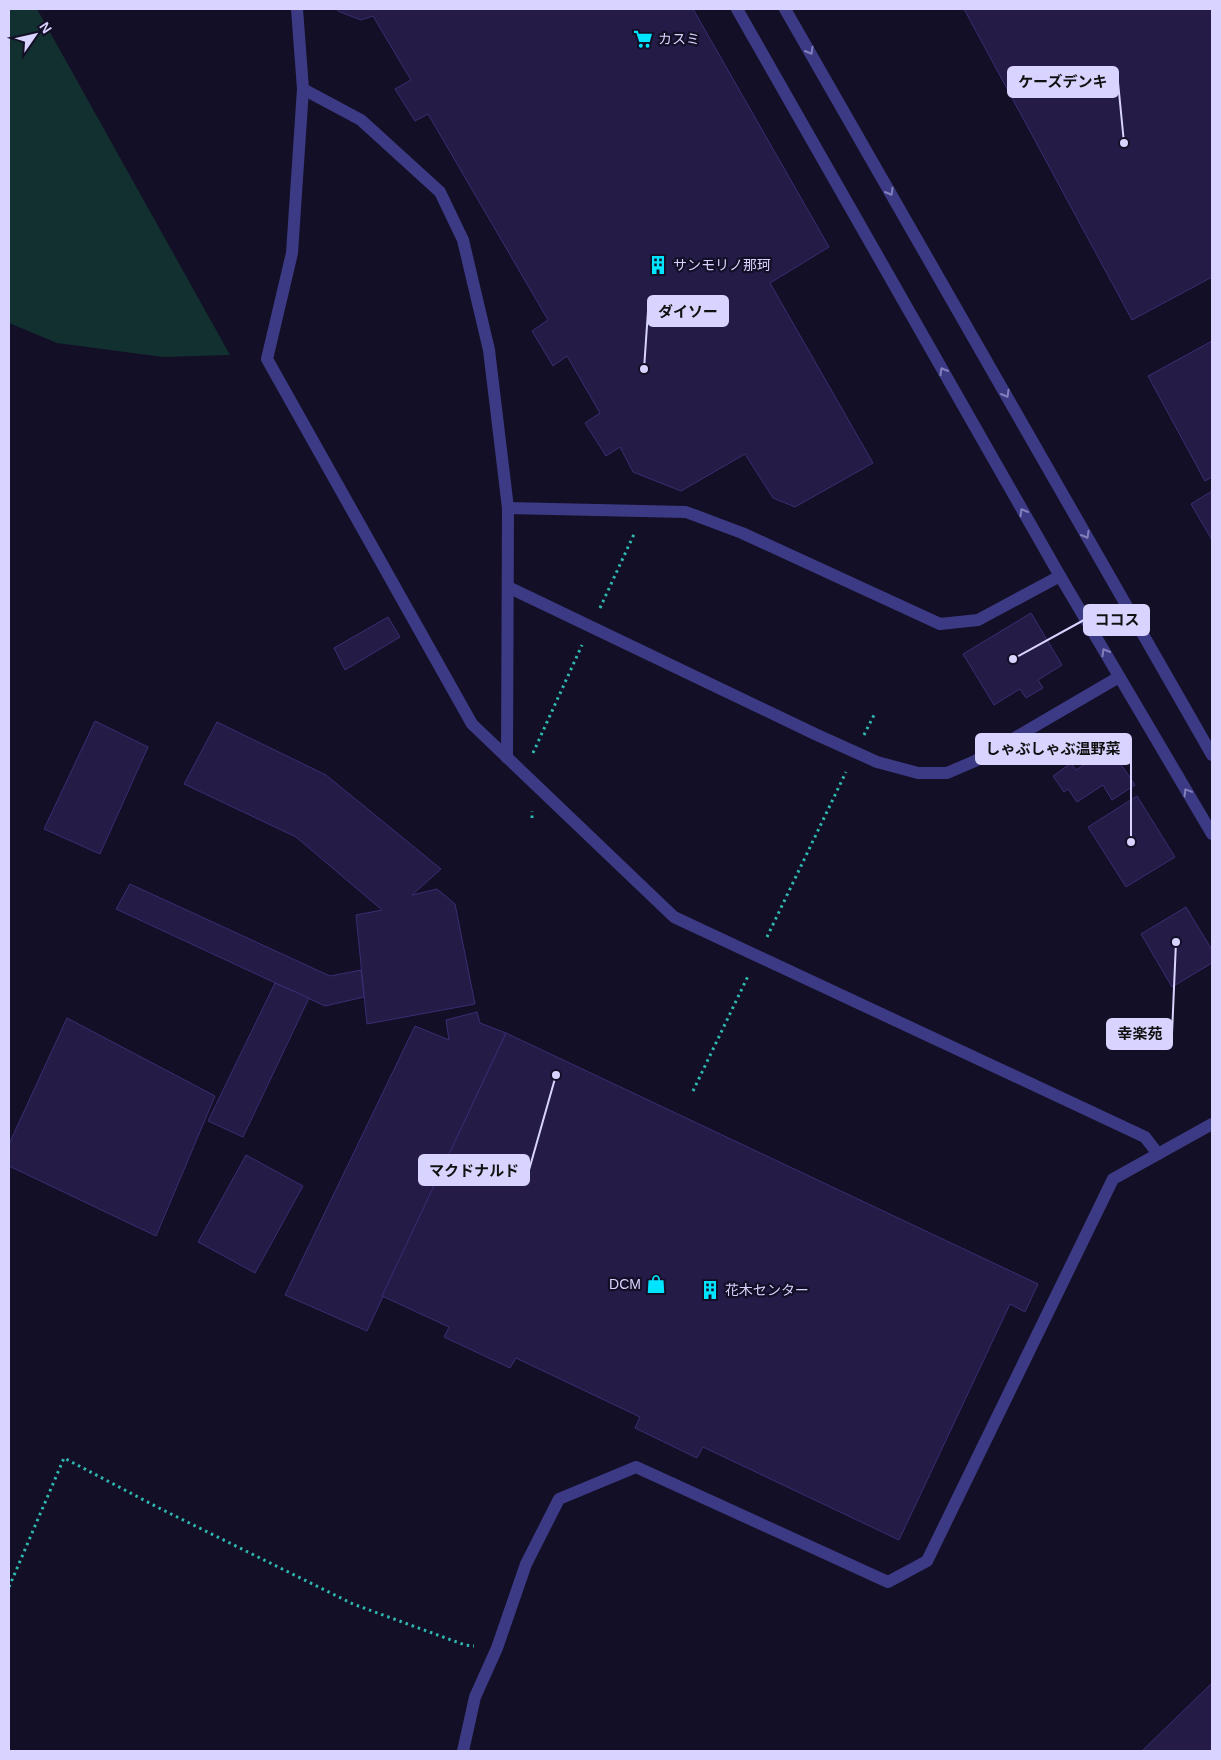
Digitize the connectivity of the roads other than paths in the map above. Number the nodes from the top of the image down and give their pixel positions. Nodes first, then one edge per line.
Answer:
1 (297, 9) edge
2 (737, 9) edge
3 (785, 9) edge
4 (303, 89) junction
5 (508, 508) junction
6 (1060, 576) junction
7 (508, 587) junction
8 (1119, 677) junction
9 (1212, 755) edge
10 (508, 758) junction
11 (1212, 834) edge
12 (1212, 1124) edge
13 (1158, 1154) junction
14 (463, 1751) edge

1 - 4 street
6 -> 2 street
3 -> 9 street
4 - 5 street
4 - 10 street
5 - 6 street
5 - 7 street
8 -> 6 street
7 - 8 street
7 - 10 street
11 -> 8 street
10 - 13 street
12 - 13 street
13 - 14 street

